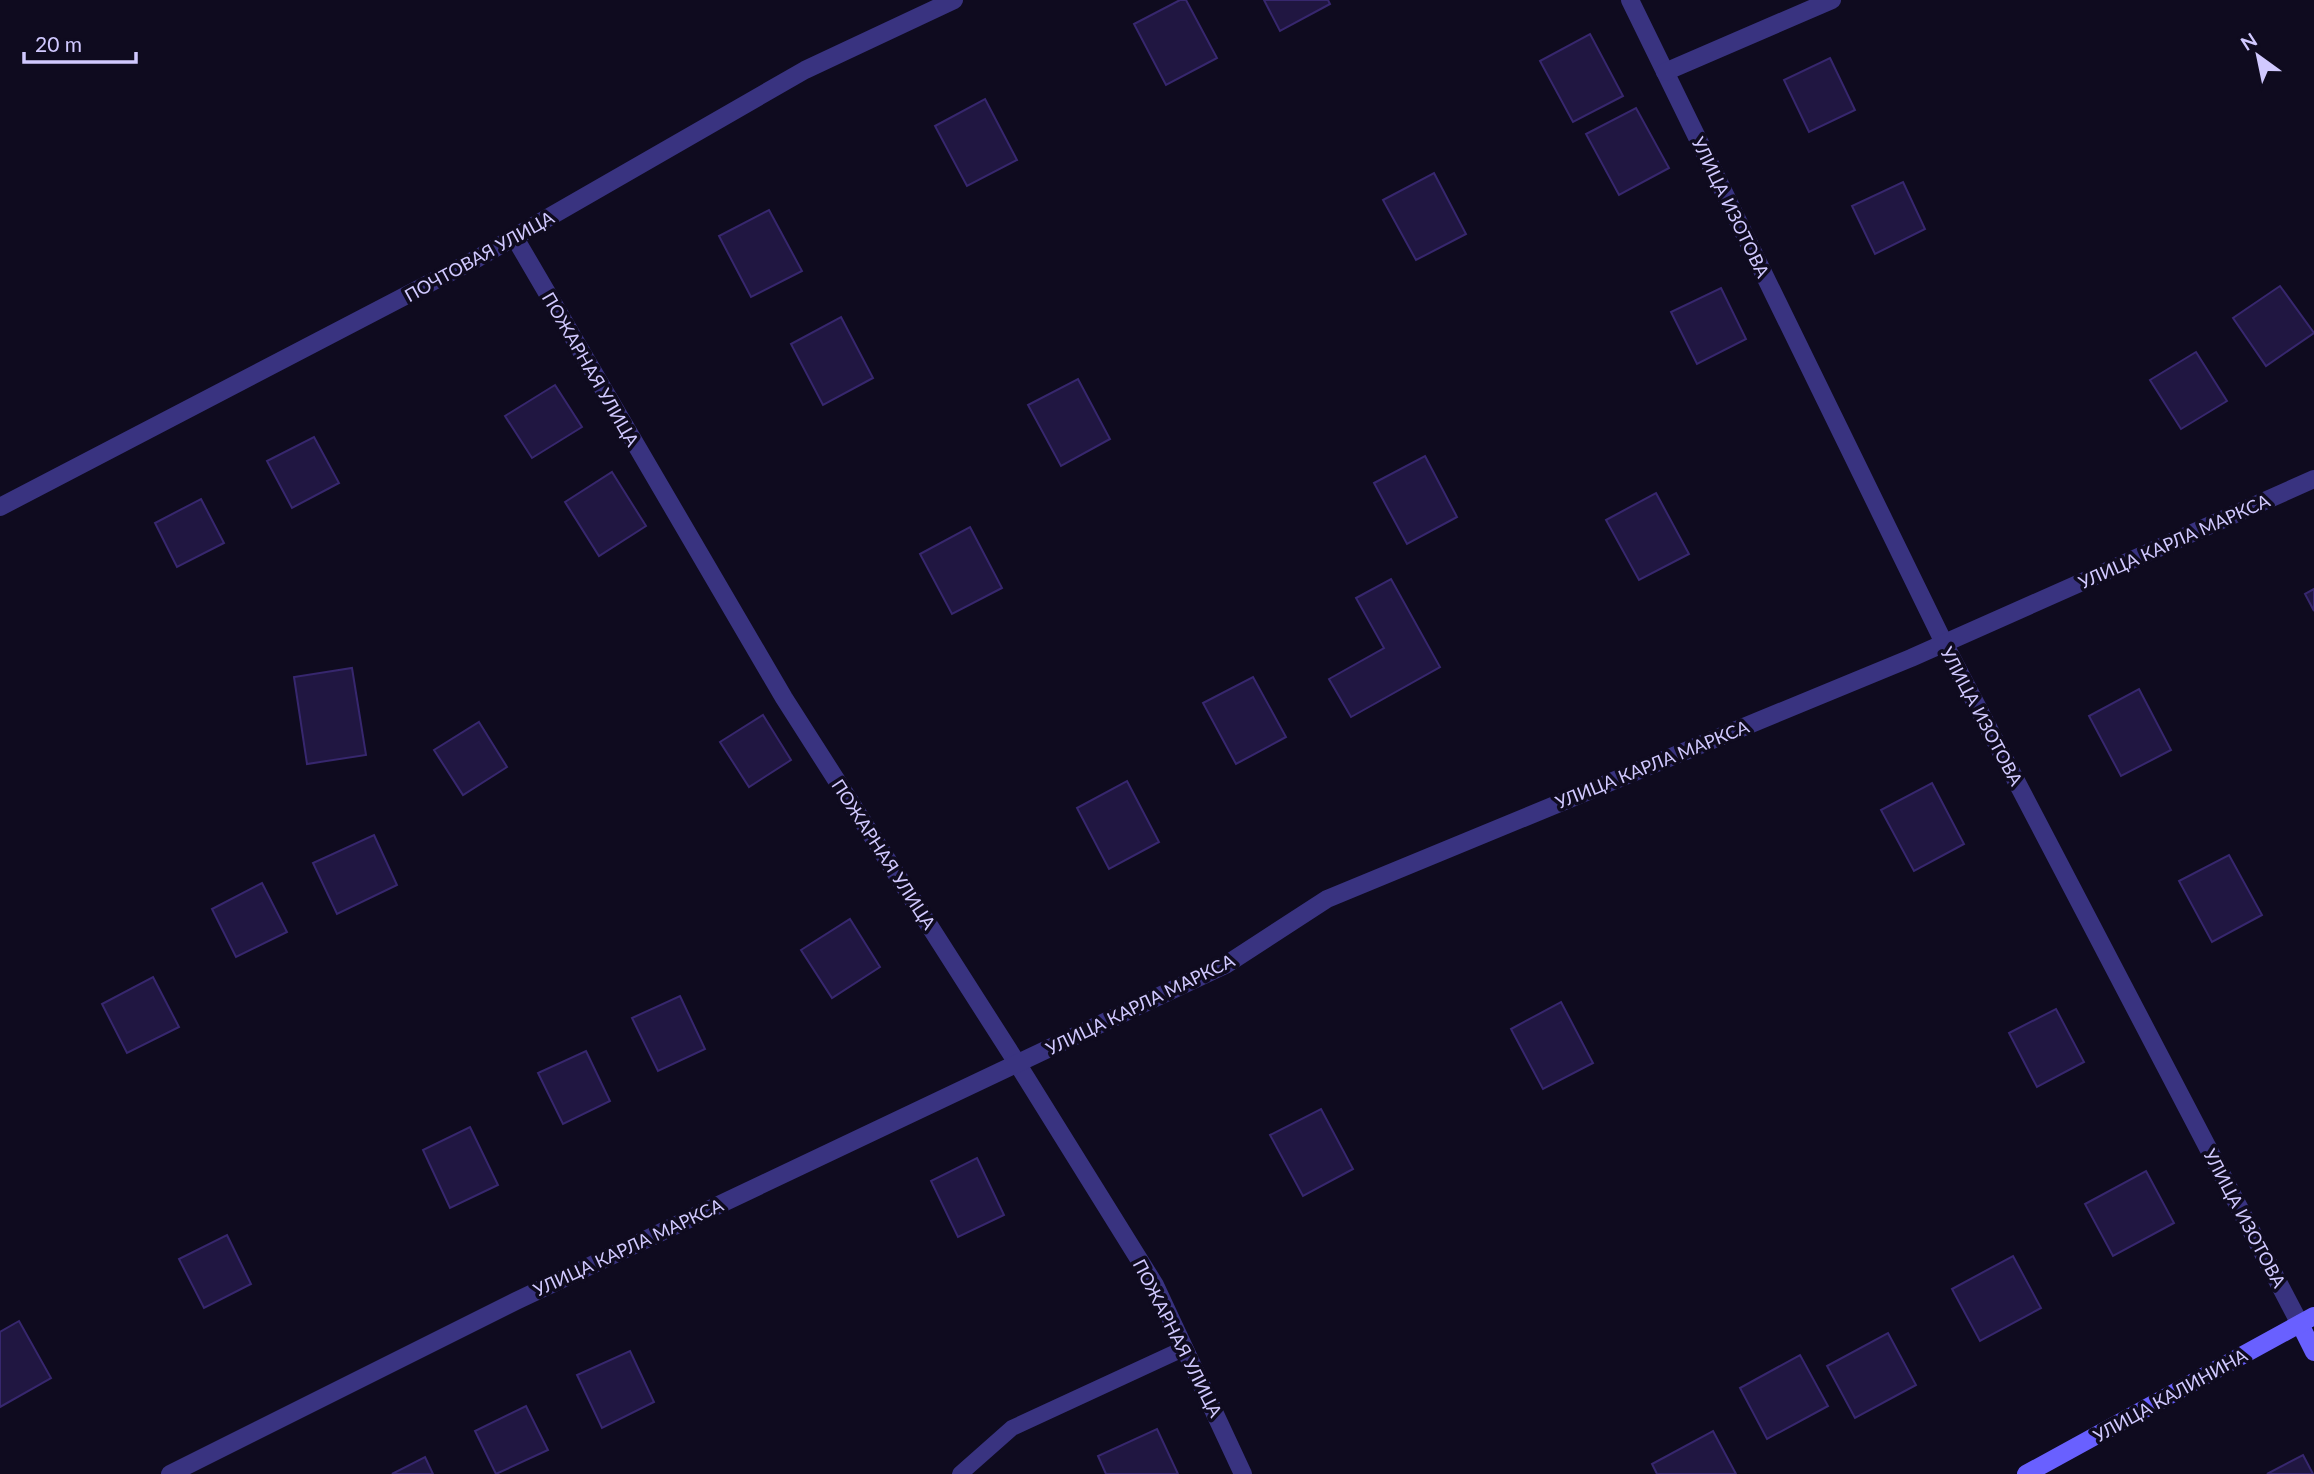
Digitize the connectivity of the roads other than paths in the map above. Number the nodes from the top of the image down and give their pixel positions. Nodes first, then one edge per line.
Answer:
1 (954, 0) edge
2 (1630, 0) edge
3 (1832, 0) edge
4 (1665, 72) junction
5 (514, 239) junction
6 (2314, 479) edge
7 (0, 508) edge
8 (1944, 643) junction
9 (1017, 1063) junction
10 (2307, 1320) edge
11 (1185, 1348) junction
12 (2314, 1352) edge
13 (170, 1474) edge
14 (960, 1474) edge
15 (1243, 1474) edge
16 (2026, 1474) edge

1 - 5 street, ПОЧТОВАЯ УЛИЦА
2 - 4 street, УЛИЦА ИЗОТОВА
3 - 4 street
4 - 8 street, УЛИЦА ИЗОТОВА
5 - 7 street, ПОЧТОВАЯ УЛИЦА
5 - 9 street, ПОЖАРНАЯ УЛИЦА
6 - 8 street, УЛИЦА КАРЛА МАРКСА
8 - 9 street, УЛИЦА КАРЛА МАРКСА
8 - 10 street, УЛИЦА ИЗОТОВА
9 - 11 street, ПОЖАРНАЯ УЛИЦА
9 - 13 street, УЛИЦА КАРЛА МАРКСА
10 - 12 main road, УЛИЦА ИЗОТОВА
10 - 16 main road, УЛИЦА КАЛИНИНА
11 - 14 lane
11 - 15 street, ПОЖАРНАЯ УЛИЦА

